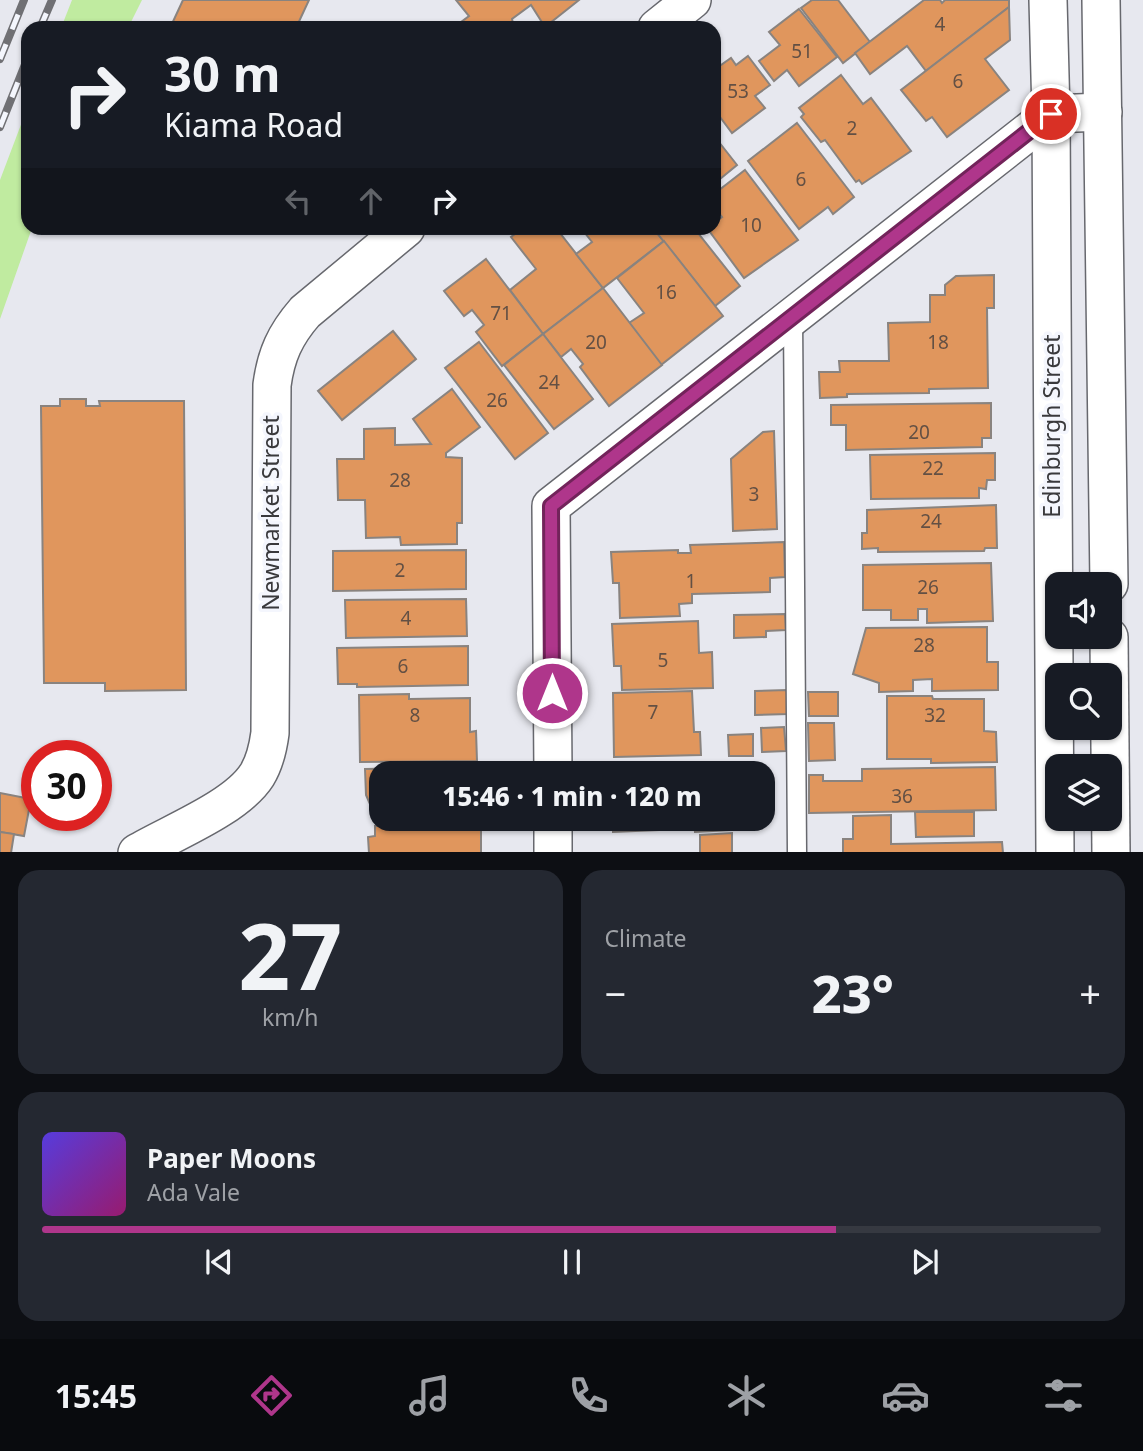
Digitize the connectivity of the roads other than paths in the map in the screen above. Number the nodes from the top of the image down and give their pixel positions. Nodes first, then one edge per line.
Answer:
1 (692, 0) edge
2 (1048, 0) edge
3 (1101, 0) edge
4 (666, 21) edge
5 (1103, 112) junction
6 (1051, 114) junction
7 (398, 235) edge
8 (793, 317) junction
9 (1109, 572) edge
10 (1109, 649) edge
11 (553, 761) edge
12 (196, 821) junction
13 (553, 831) edge
14 (137, 852) edge
15 (159, 852) edge
16 (553, 852) edge
17 (797, 852) edge
18 (1055, 852) edge
19 (1111, 852) edge

1 - 4 street
2 - 6 street, Edinburgh Street
3 - 5 street
5 - 6 street
5 - 9 street
6 - 8 street
6 - 18 street, Edinburgh Street
7 - 12 street, Newmarket Street
8 - 11 street
8 - 17 lane
10 - 19 street
12 - 14 street, Newmarket Street
12 - 15 street, Newmarket Street
13 - 16 street

